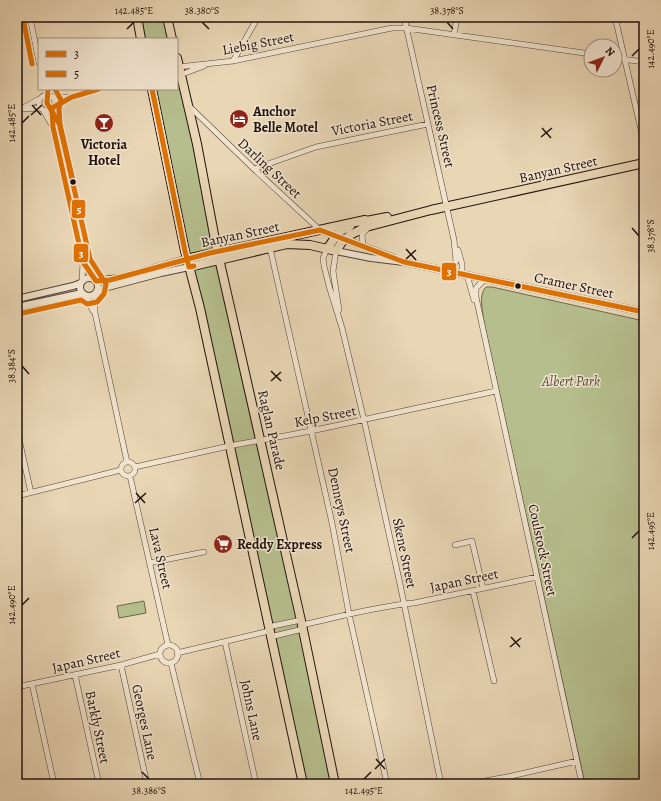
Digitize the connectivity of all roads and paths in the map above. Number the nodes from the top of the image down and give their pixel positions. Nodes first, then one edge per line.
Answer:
1 (30, 17) edge
2 (137, 17) edge
3 (167, 17) edge
4 (258, 17) edge
5 (404, 17) edge
6 (457, 17) edge
7 (615, 17) edge
8 (406, 28) junction
9 (454, 35) junction
10 (141, 38) edge
11 (172, 38) edge
12 (583, 53) edge
13 (38, 58) edge
14 (624, 59) junction
15 (233, 61) junction
16 (644, 62) edge
17 (209, 64) junction
18 (178, 69) edge
19 (41, 90) edge
20 (48, 90) edge
21 (96, 90) edge
22 (152, 90) edge
23 (51, 96) junction
24 (72, 97) junction
25 (40, 98) junction
26 (188, 105) junction
27 (53, 107) junction
28 (20, 109) edge
29 (42, 109) junction
30 (428, 124) junction
31 (53, 127) junction
32 (644, 143) edge
33 (644, 163) edge
34 (254, 169) junction
35 (447, 206) junction
36 (303, 215) junction
37 (369, 223) junction
38 (320, 230) junction
39 (311, 231) junction
40 (336, 236) junction
41 (345, 239) junction
42 (454, 240) junction
43 (269, 245) junction
44 (306, 245) junction
45 (362, 247) junction
46 (327, 249) junction
47 (336, 251) junction
48 (219, 255) junction
49 (186, 259) junction
50 (83, 262) junction
51 (404, 262) junction
52 (324, 266) junction
53 (189, 267) junction
54 (451, 272) junction
55 (464, 275) junction
56 (484, 279) junction
57 (95, 280) junction
58 (81, 282) junction
59 (96, 294) junction
60 (84, 295) junction
61 (17, 300) edge
62 (17, 307) edge
63 (644, 312) edge
64 (95, 313) junction
65 (480, 322) junction
66 (342, 328) junction
67 (496, 391) junction
68 (364, 420) junction
69 (17, 430) edge
70 (311, 431) junction
71 (261, 440) junction
72 (229, 446) junction
73 (127, 462) junction
74 (135, 467) junction
75 (121, 470) junction
76 (130, 476) junction
77 (31, 493) junction
78 (17, 496) edge
79 (455, 545) dead end
80 (204, 552) dead end
81 (150, 563) junction
82 (537, 577) junction
83 (483, 588) junction
84 (473, 591) junction
85 (404, 604) junction
86 (349, 614) junction
87 (302, 625) junction
88 (269, 632) junction
89 (225, 642) junction
90 (168, 646) junction
91 (178, 653) junction
92 (160, 654) junction
93 (171, 663) junction
94 (121, 665) junction
95 (75, 675) junction
96 (494, 682) dead end
97 (32, 684) junction
98 (17, 687) edge
99 (577, 761) junction
100 (507, 777) junction
101 (54, 784) edge
102 (98, 784) edge
103 (147, 784) edge
104 (200, 784) edge
105 (256, 784) edge
106 (303, 784) edge
107 (335, 784) edge
108 (387, 784) edge
109 (441, 784) edge
110 (468, 784) edge
111 (508, 784) edge
112 (582, 784) edge

1 - 13 street
2 - 10 main road
3 - 11 main road
4 - 15 street
5 - 8 street, Princess Street
6 - 9 street
7 - 14 street
8 - 9 street, Liebig Street
8 - 15 street, Liebig Street
8 - 30 street, Princess Street
9 - 12 street, Liebig Street
14 - 16 street
14 - 32 street
15 - 17 street, Liebig Street
17 - 18 street, Liebig Street
17 - 18 street, Liebig Street
18 - 26 main road, Raglan Parade
19 - 25 street
20 - 23 street
21 - 24 street
22 - 49 main road
23 - 24 street
23 - 25 street
23 - 27 street
24 - 27 street
25 - 28 street
25 - 29 street
26 - 34 street, Darling Street
26 - 48 main road, Raglan Parade
27 - 29 street
27 - 31 street
28 - 29 street
29 - 31 street
30 - 34 street, Victoria Street
30 - 35 street, Princess Street
31 - 50 street
33 - 35 main road, Banyan Street
34 - 36 street, Darling Street
35 - 37 main road, Banyan Street
35 - 42 street, Princess Street
36 - 38 street, Darling Street
36 - 39 street, Darling Street
37 - 38 main road, Banyan Street
37 - 40 main road, Banyan Street
37 - 41 main road, Banyan Street
37 - 45 street
38 - 39 main road, Banyan Street
38 - 40 street
39 - 43 main road, Banyan Street
39 - 44 main road
40 - 41 street
40 - 46 main road, Banyan Street
41 - 45 street, Cramer Street
41 - 47 main road, Banyan Street
42 - 54 street, Princess Street
42 - 55 street, Princess Street
43 - 44 main road, Banyan Street
43 - 48 main road, Banyan Street
43 - 70 street, Denneys Street
44 - 46 main road, Banyan Street
44 - 52 street, Skene Street
45 - 51 street, Cramer Street
46 - 47 main road, Banyan Street
46 - 52 street, Skene Street
47 - 51 street, Cramer Street
47 - 66 street, Skene Street
48 - 49 main road, Banyan Street
48 - 53 main road, Banyan Street
48 - 71 main road, Raglan Parade
49 - 53 main road
49 - 57 street, Banyan Street
50 - 57 street
50 - 58 street
51 - 54 street, Cramer Street
52 - 66 street, Skene Street
53 - 59 street, Banyan Street
53 - 72 main road
54 - 55 street, Cramer Street
55 - 56 street, Cramer Street
55 - 65 street, Coulstock Street
56 - 63 street, Cramer Street
56 - 65 street, Coulstock Street
57 - 58 street
57 - 59 street
58 - 60 street
58 - 61 street
59 - 60 street
59 - 64 street
60 - 62 street
60 - 64 street
64 - 73 street
65 - 67 street, Coulstock Street
66 - 68 street, Skene Street
67 - 68 street, Kelp Street
67 - 82 street, Coulstock Street
68 - 70 street, Kelp Street
68 - 85 street, Skene Street
69 - 77 street
70 - 71 street, Kelp Street
70 - 86 street, Denneys Street
71 - 72 street, Kelp Street
71 - 87 main road, Raglan Parade
72 - 74 street, Kelp Street
72 - 88 main road
73 - 74 street
73 - 75 street
74 - 76 street
75 - 76 street
75 - 77 street
76 - 81 street, Lava Street
77 - 78 street
79 - 83 street
80 - 81 street
81 - 90 street, Lava Street
82 - 83 street, Japan Street
82 - 99 street, Coulstock Street
83 - 84 street, Japan Street
84 - 85 street, Japan Street
84 - 96 street
85 - 86 street, Japan Street
85 - 109 street, Skene Street
86 - 87 street, Japan Street
86 - 108 street, Denneys Street
87 - 88 street, Japan Street
87 - 88 street, Japan Street
87 - 107 main road, Raglan Parade
88 - 89 street, Japan Street
88 - 106 main road
89 - 91 street, Japan Street
89 - 105 street, Johns Lane
90 - 91 street
90 - 92 street
91 - 93 street
92 - 93 street
92 - 94 street, Japan Street
93 - 104 street
94 - 95 street, Japan Street
94 - 103 street, Georges Lane
95 - 97 street, Japan Street
95 - 102 street, Barkly Street
97 - 98 street, Japan Street
97 - 101 street
99 - 100 street
99 - 112 street, Coulstock Street
100 - 110 street
100 - 111 street

